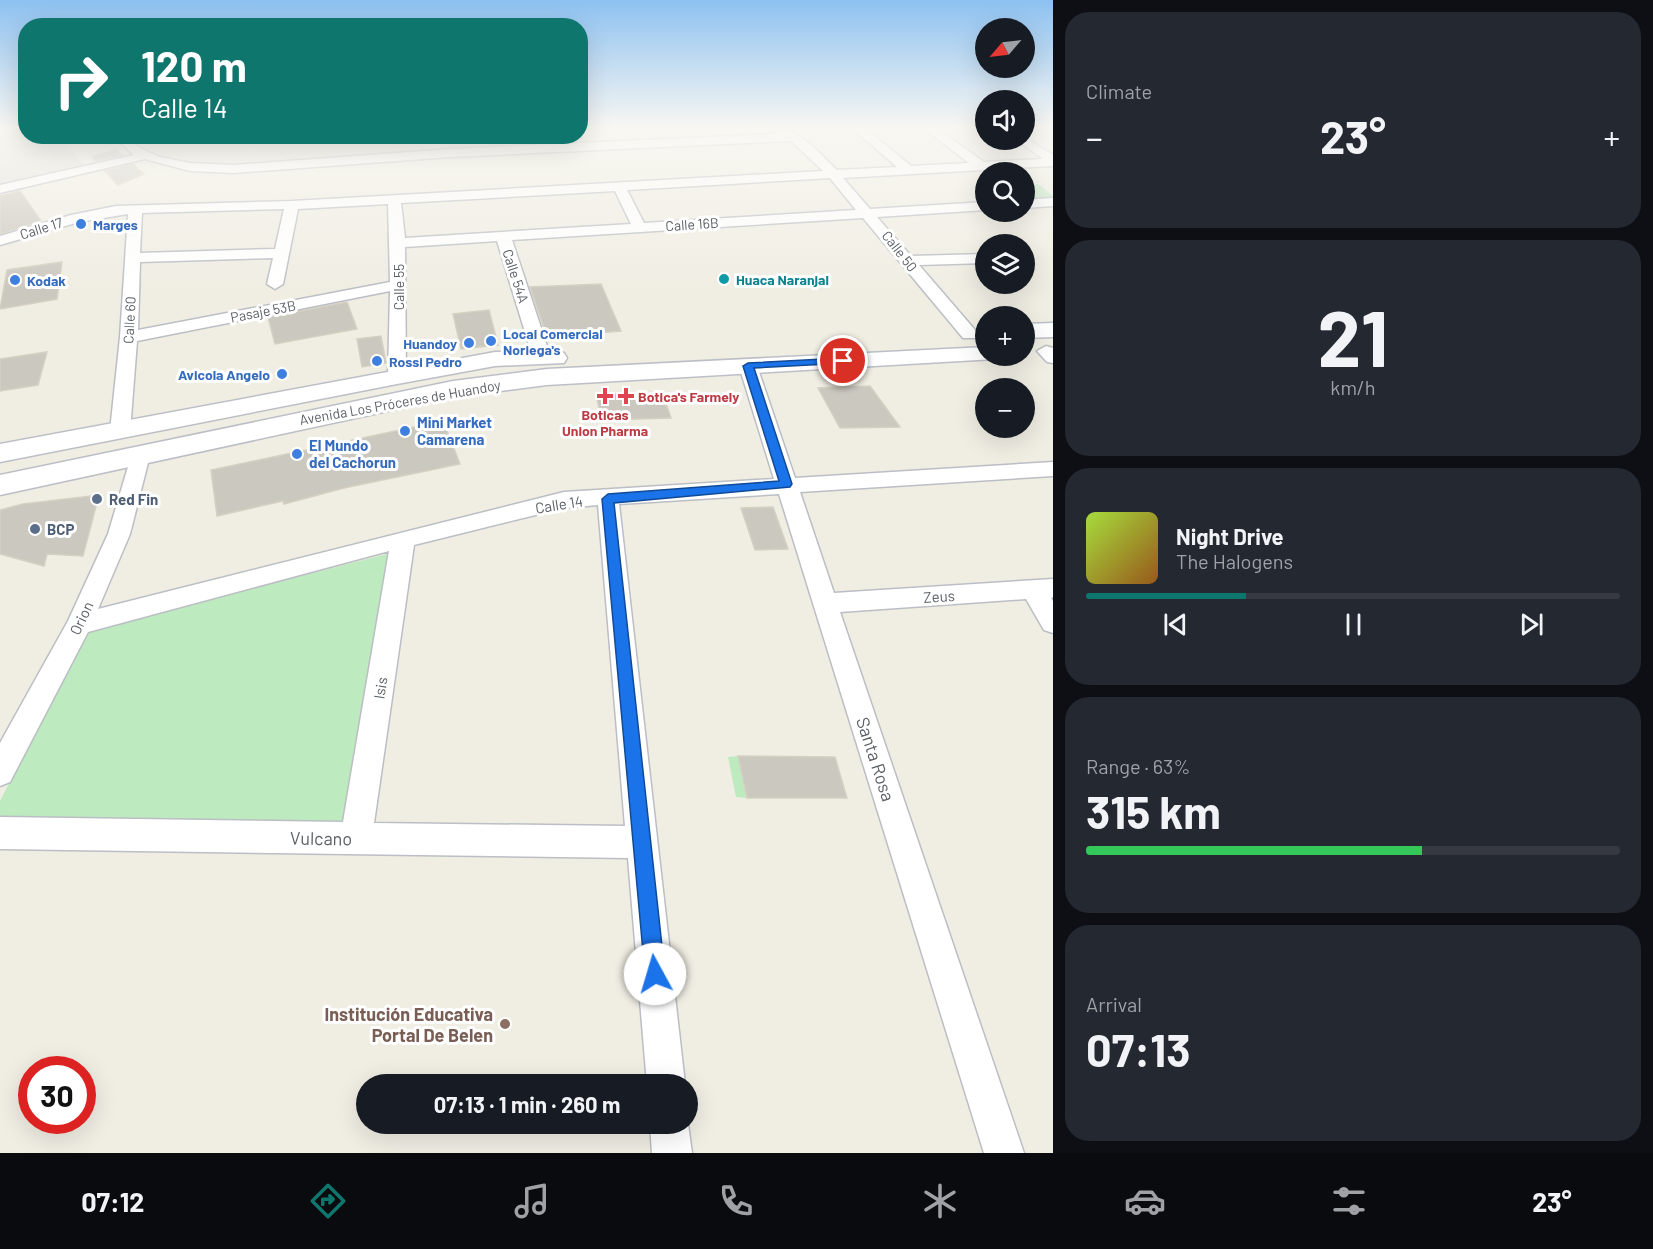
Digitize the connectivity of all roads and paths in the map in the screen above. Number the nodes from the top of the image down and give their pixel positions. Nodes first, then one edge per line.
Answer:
1 (31, 182) edge
2 (334, 182) edge
3 (694, 182) edge
4 (840, 182) edge
5 (619, 186) junction
6 (0, 189) edge
7 (394, 199) junction
8 (339, 202) junction
9 (1053, 202) edge
10 (1035, 203) edge
11 (292, 205) junction
12 (975, 207) edge
13 (135, 209) junction
14 (867, 212) junction
15 (639, 227) junction
16 (503, 236) junction
17 (0, 241) edge
18 (398, 243) junction
19 (282, 253) junction
20 (133, 258) junction
21 (975, 258) edge
22 (907, 261) junction
23 (275, 284) dead end
24 (398, 285) junction
25 (975, 331) edge
26 (975, 333) edge
27 (129, 337) junction
28 (975, 355) edge
29 (542, 358) junction
30 (748, 366) junction
31 (397, 376) junction
32 (120, 431) junction
33 (0, 453) edge
34 (140, 455) junction
35 (1053, 469) edge
36 (786, 484) junction
37 (0, 485) edge
38 (608, 499) junction
39 (403, 539) junction
40 (1043, 589) edge
41 (825, 603) junction
42 (1053, 623) edge
43 (79, 624) junction
44 (0, 772) edge
45 (0, 833) edge
46 (356, 838) junction
47 (642, 842) junction
48 (665, 1074) edge
49 (671, 1134) edge
50 (672, 1153) edge
51 (1004, 1153) edge

1 - 6 street
2 - 8 street
3 - 5 street, Calle 17
4 - 14 street, Calle 50
5 - 7 street, Calle 17
5 - 15 street
7 - 8 street, Calle 17
7 - 18 street, Calle 55
8 - 11 street, Calle 17
9 - 10 street
11 - 13 street, Calle 17
11 - 19 street
12 - 14 street, Calle 16B
13 - 17 street, Calle 17
13 - 20 street, Calle 60
14 - 15 street, Calle 16B
14 - 22 street, Calle 50
15 - 16 street, Calle 16B
16 - 18 street, Calle 16B
16 - 29 street, Calle 54A
18 - 24 street, Calle 55
19 - 20 street
19 - 23 street
20 - 27 street, Calle 60
21 - 22 street
22 - 25 street, Calle 50
24 - 27 street, Pasaje 53B
24 - 31 street, Calle 55
26 - 29 main road, Avenida Los Próceres de Huandoy
27 - 32 street, Calle 60
28 - 30 main road, Avenida Los Próceres de Huandoy
29 - 31 main road, Avenida Los Próceres de Huandoy
30 - 34 main road, Avenida Los Próceres de Huandoy
30 - 36 street, Santa Rosa
31 - 32 main road, Avenida Los Próceres de Huandoy
32 - 33 main road, Avenida Los Próceres de Huandoy
34 - 37 main road, Avenida Los Próceres de Huandoy
34 - 43 street, Orion
35 - 36 street, Calle 14
36 - 38 street, Calle 14
36 - 41 street, Santa Rosa
38 - 39 street, Calle 14
38 - 47 street
39 - 43 street, Calle 14
39 - 46 street, Isis
40 - 41 street, Zeus
40 - 42 street
41 - 51 street, Santa Rosa
43 - 44 street, Orion
45 - 46 street, Vulcano
46 - 47 street, Vulcano
47 - 48 street
49 - 50 street

